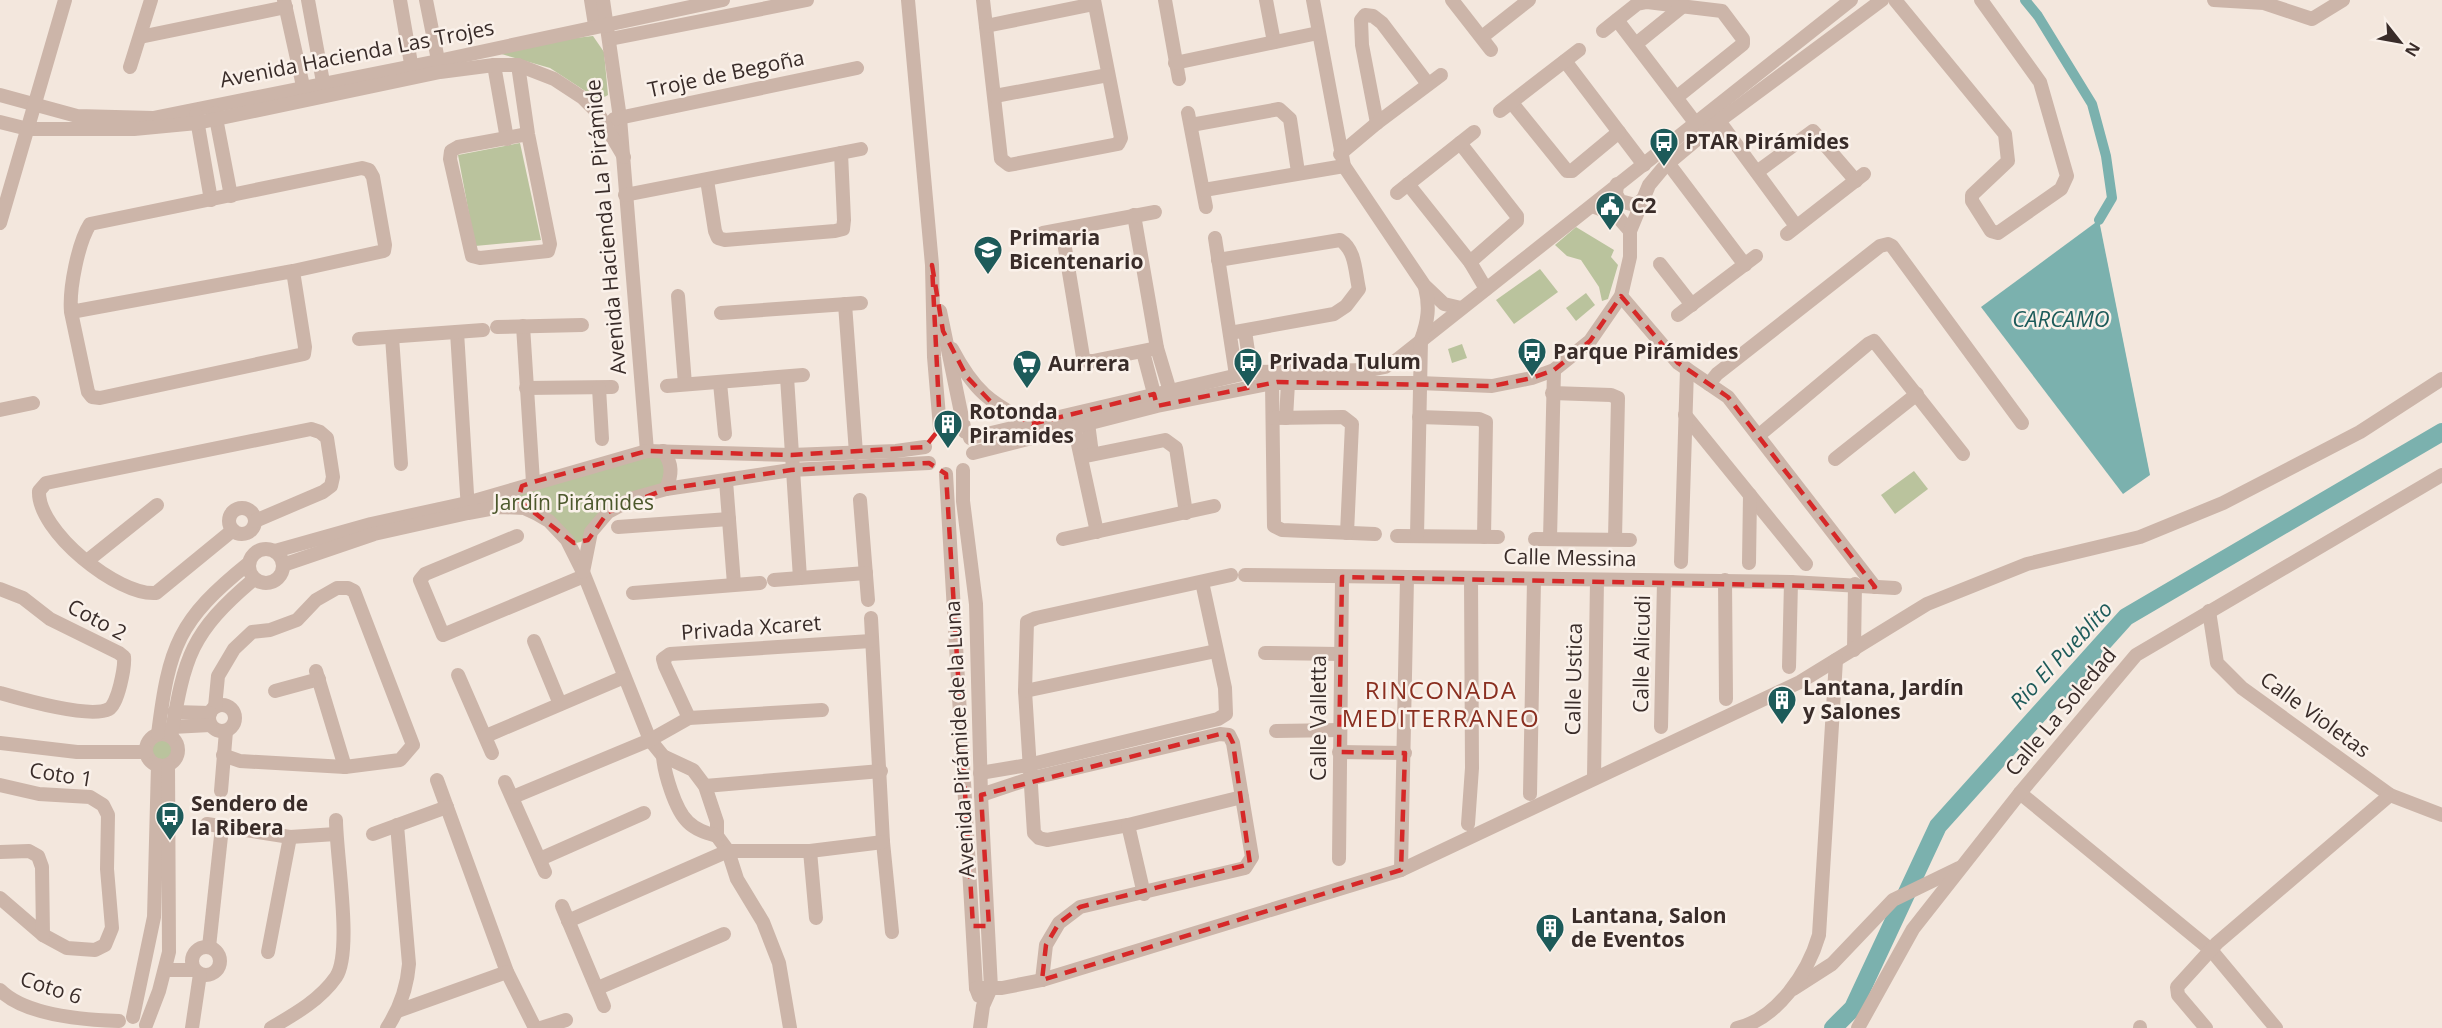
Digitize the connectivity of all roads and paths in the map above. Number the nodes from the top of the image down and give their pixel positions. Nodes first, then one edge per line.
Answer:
1 (65, 0) edge
2 (151, 0) edge
3 (308, 0) edge
4 (400, 0) edge
5 (426, 0) edge
6 (591, 0) edge
7 (603, 0) edge
8 (723, 0) edge
9 (807, 0) edge
10 (908, 0) edge
11 (983, 0) edge
12 (1165, 0) edge
13 (1266, 0) edge
14 (1313, 0) edge
15 (1452, 0) edge
16 (1529, 0) edge
17 (1851, 0) edge
18 (1882, 0) edge
19 (1895, 0) edge
20 (1981, 0) edge
21 (2214, 0) edge
22 (2343, 0) edge
23 (1094, 2) edge
24 (285, 4) edge
25 (1683, 6) junction
26 (1617, 20) junction
27 (601, 24) junction
28 (986, 26) junction
29 (1603, 31) dead end
30 (1318, 33) junction
31 (140, 37) junction
32 (1482, 37) junction
33 (610, 39) junction
34 (1274, 42) junction
35 (1636, 44) junction
36 (1491, 50) dead end
37 (1579, 50) dead end
38 (1565, 61) junction
39 (1175, 63) junction
40 (494, 65) junction
41 (518, 65) junction
42 (130, 67) dead end
43 (439, 67) junction
44 (857, 69) dead end
45 (413, 72) junction
46 (1108, 75) junction
47 (1441, 75) dead end
48 (1179, 79) dead end
49 (1428, 84) junction
50 (324, 89) junction
51 (305, 93) junction
52 (0, 95) edge
53 (995, 96) junction
54 (1677, 97) junction
55 (1512, 103) junction
56 (33, 105) junction
57 (213, 105) junction
58 (1500, 111) dead end
59 (196, 116) junction
60 (620, 118) junction
61 (216, 121) junction
62 (603, 121) junction
63 (1719, 121) junction
64 (0, 122) edge
65 (77, 123) junction
66 (1377, 123) junction
67 (1696, 123) junction
68 (28, 129) junction
69 (1474, 132) dead end
70 (1619, 132) junction
71 (528, 134) junction
72 (507, 139) junction
73 (1460, 143) junction
74 (861, 149) dead end
75 (841, 153) junction
76 (624, 157) junction
77 (1342, 160) junction
78 (1668, 163) junction
79 (1644, 165) junction
80 (1298, 172) junction
81 (1756, 172) junction
82 (707, 180) junction
83 (1617, 184) junction
84 (1204, 190) junction
85 (625, 195) junction
86 (231, 196) junction
87 (212, 200) junction
88 (1642, 200) junction
89 (1592, 206) junction
90 (1206, 207) dead end
91 (1155, 212) dead end
92 (1134, 216) junction
93 (0, 223) edge
94 (1062, 230) junction
95 (1630, 231) junction
96 (1043, 232) dead end
97 (1215, 238) dead end
98 (1756, 256) dead end
99 (1218, 260) junction
100 (1470, 262) junction
101 (1660, 264) dead end
102 (932, 265) junction
103 (1745, 266) junction
104 (293, 271) junction
105 (1424, 285) junction
106 (1486, 289) junction
107 (678, 296) dead end
108 (1621, 296) junction
109 (861, 303) dead end
110 (845, 304) junction
111 (1692, 305) junction
112 (1461, 308) junction
113 (71, 312) junction
114 (721, 313) dead end
115 (1678, 315) dead end
116 (582, 325) dead end
117 (523, 326) junction
118 (497, 327) dead end
119 (483, 330) dead end
120 (943, 331) junction
121 (1245, 331) junction
122 (457, 332) junction
123 (1230, 333) junction
124 (393, 337) junction
125 (359, 339) dead end
126 (1421, 340) junction
127 (1158, 348) junction
128 (1143, 352) junction
129 (1250, 366) junction
130 (1235, 369) junction
131 (1687, 369) junction
132 (1554, 370) junction
133 (803, 375) dead end
134 (787, 377) junction
135 (2442, 379) edge
136 (720, 383) junction
137 (1272, 383) junction
138 (1288, 383) junction
139 (1419, 383) junction
140 (685, 384) junction
141 (1709, 384) junction
142 (667, 386) dead end
143 (526, 388) junction
144 (1552, 391) junction
145 (1917, 394) junction
146 (1171, 397) junction
147 (1156, 400) junction
148 (33, 403) dead end
149 (0, 410) edge
150 (1418, 413) junction
151 (1280, 415) junction
152 (1685, 415) junction
153 (2022, 423) dead end
154 (1032, 424) junction
155 (1081, 424) junction
156 (940, 428) junction
157 (725, 434) dead end
158 (967, 435) junction
159 (1758, 436) junction
160 (602, 439) dead end
161 (925, 447) junction
162 (647, 451) junction
163 (663, 452) junction
164 (1086, 452) junction
165 (856, 453) junction
166 (973, 453) junction
167 (1963, 454) dead end
168 (790, 455) junction
169 (1835, 459) dead end
170 (929, 463) junction
171 (401, 464) dead end
172 (791, 470) junction
173 (963, 470) junction
174 (946, 474) junction
175 (2442, 475) edge
176 (726, 481) junction
177 (528, 484) junction
178 (666, 489) junction
179 (1750, 495) junction
180 (860, 500) dead end
181 (157, 505) dead end
182 (1214, 507) dead end
183 (467, 508) junction
184 (524, 508) junction
185 (1186, 513) junction
186 (729, 519) junction
187 (246, 527) junction
188 (618, 527) dead end
189 (1097, 532) junction
190 (1347, 533) junction
191 (1375, 534) dead end
192 (517, 536) dead end
193 (1397, 536) dead end
194 (1417, 536) junction
195 (1484, 537) junction
196 (1498, 537) dead end
197 (1063, 539) dead end
198 (1535, 539) dead end
199 (1550, 539) junction
200 (1615, 539) junction
201 (567, 540) junction
202 (588, 540) junction
203 (1630, 540) dead end
204 (262, 554) junction
205 (87, 561) junction
206 (1681, 562) dead end
207 (1749, 563) dead end
208 (1806, 564) dead end
209 (283, 565) junction
210 (866, 573) junction
211 (583, 574) junction
212 (1342, 577) junction
213 (800, 578) junction
214 (1407, 578) junction
215 (1471, 578) junction
216 (254, 579) junction
217 (1534, 580) junction
218 (1597, 580) junction
219 (1725, 580) junction
220 (1664, 581) junction
221 (1202, 582) junction
222 (1791, 582) junction
223 (734, 584) junction
224 (1855, 584) junction
225 (1875, 587) junction
226 (1895, 588) dead end
227 (0, 590) edge
228 (633, 592) dead end
229 (868, 600) dead end
230 (2209, 611) junction
231 (871, 618) dead end
232 (534, 641) dead end
233 (871, 641) junction
234 (1854, 650) junction
235 (1216, 651) junction
236 (1265, 653) dead end
237 (1340, 654) junction
238 (1836, 660) junction
239 (1789, 667) dead end
240 (458, 675) dead end
241 (624, 677) junction
242 (275, 691) dead end
243 (1025, 691) junction
244 (0, 693) edge
245 (1726, 699) dead end
246 (560, 704) junction
247 (822, 710) dead end
248 (174, 712) junction
249 (212, 715) junction
250 (689, 718) junction
251 (1661, 727) dead end
252 (1340, 730) junction
253 (226, 731) junction
254 (1276, 731) dead end
255 (167, 732) junction
256 (486, 736) junction
257 (650, 740) junction
258 (0, 743) edge
259 (146, 752) junction
260 (1339, 752) junction
261 (492, 753) dead end
262 (1405, 753) junction
263 (223, 754) junction
264 (663, 756) junction
265 (163, 765) junction
266 (1028, 765) junction
267 (345, 767) junction
268 (881, 771) junction
269 (980, 773) junction
270 (1594, 778) junction
271 (1029, 779) junction
272 (437, 780) dead end
273 (505, 782) dead end
274 (0, 785) edge
275 (705, 786) junction
276 (221, 791) dead end
277 (2020, 793) junction
278 (1530, 794) dead end
279 (981, 795) junction
280 (2390, 795) junction
281 (1242, 796) junction
282 (513, 797) junction
283 (447, 807) junction
284 (644, 813) dead end
285 (2442, 815) edge
286 (207, 824) dead end
287 (1468, 824) dead end
288 (398, 825) junction
289 (1128, 825) junction
290 (222, 827) junction
291 (373, 834) dead end
292 (717, 836) junction
293 (290, 837) junction
294 (883, 842) junction
295 (810, 850) junction
296 (728, 851) junction
297 (0, 852) edge
298 (1339, 860) dead end
299 (1964, 866) junction
300 (1401, 870) junction
301 (1144, 894) junction
302 (0, 898) edge
303 (562, 906) dead end
304 (816, 918) dead end
305 (568, 921) junction
306 (973, 926) junction
307 (989, 926) junction
308 (892, 932) dead end
309 (724, 934) dead end
310 (43, 935) junction
311 (202, 949) junction
312 (2211, 950) junction
313 (169, 952) junction
314 (268, 952) dead end
315 (166, 970) junction
316 (197, 972) junction
317 (507, 972) junction
318 (1042, 980) junction
319 (598, 988) junction
320 (976, 988) junction
321 (991, 988) junction
322 (1791, 989) junction
323 (0, 990) edge
324 (604, 1006) dead end
325 (983, 1006) junction
326 (398, 1011) junction
327 (133, 1017) junction
328 (566, 1020) dead end
329 (83, 1024) edge
330 (116, 1024) edge
331 (146, 1027) edge
332 (192, 1028) edge
333 (271, 1028) edge
334 (387, 1028) edge
335 (535, 1028) edge
336 (541, 1028) edge
337 (790, 1028) edge
338 (980, 1028) edge
339 (1737, 1028) edge
340 (1858, 1028) edge
341 (2206, 1028) edge
342 (2276, 1028) edge

1 - 56 street
2 - 31 street
3 - 50 street
4 - 45 street
5 - 43 street
6 - 27 street, Avenida Hacienda La Pirámide
7 - 27 street, Avenida Hacienda La Pirámide
8 - 27 street, Avenida Hacienda Las Trojes
9 - 33 street
10 - 102 street
11 - 28 street
12 - 39 street
13 - 34 street
14 - 30 street
15 - 32 street
16 - 32 street
17 - 67 street
18 - 63 street
19 - 20 street
21 - 22 street
23 - 28 street
23 - 46 street
24 - 31 street
24 - 51 street
25 - 26 street
25 - 35 street
25 - 54 street
26 - 29 street
26 - 35 street
27 - 33 street, Avenida Hacienda La Pirámide
27 - 43 street, Avenida Hacienda Las Trojes
28 - 53 street
30 - 34 street
30 - 77 street
31 - 42 street
32 - 36 street
33 - 60 street, Avenida Hacienda La Pirámide
34 - 39 street
35 - 54 street
37 - 38 street
38 - 55 street
38 - 70 street
39 - 48 street
40 - 41 street, Avenida Hacienda Las Trojes
40 - 43 street, Avenida Hacienda Las Trojes
40 - 72 street
41 - 62 street, Avenida Hacienda Las Trojes
41 - 71 street
43 - 45 street, Avenida Hacienda Las Trojes
44 - 60 street, Troje de Begoña
45 - 50 street, Avenida Hacienda Las Trojes
46 - 53 street
46 - 53 street
47 - 49 street
49 - 66 street
49 - 66 street
50 - 51 street, Avenida Hacienda Las Trojes
51 - 57 street, Avenida Hacienda Las Trojes
51 - 61 street, Avenida Hacienda Las Trojes
52 - 56 street, Avenida Hacienda Las Trojes
54 - 67 street
55 - 58 street
55 - 70 street
56 - 65 street, Avenida Hacienda Las Trojes
56 - 68 street
57 - 59 street, Avenida Hacienda Las Trojes
57 - 61 street
59 - 61 street, Avenida Hacienda Las Trojes
59 - 65 street, Avenida Hacienda Las Trojes
59 - 87 street
60 - 62 street, Troje de Begoña
60 - 76 street, Avenida Hacienda La Pirámide
61 - 86 street
62 - 76 street, Avenida Hacienda Las Trojes
63 - 67 street
63 - 81 street
64 - 68 street, Avenida Hacienda Las Trojes
65 - 68 street, Avenida Hacienda Las Trojes
66 - 77 street
67 - 78 street
67 - 79 street
68 - 93 street
69 - 73 street
70 - 79 street
71 - 72 street
71 - 72 street
73 - 100 street
73 - 100 street
74 - 75 street
75 - 82 street
75 - 82 street
76 - 85 street, Avenida Hacienda La Pirámide
77 - 80 street
77 - 105 street
78 - 88 street
78 - 103 street
79 - 83 street
80 - 84 street
80 - 84 street
81 - 81 street
82 - 85 street
83 - 88 street
83 - 89 street
84 - 90 street
85 - 162 street, Avenida Hacienda La Pirámide
86 - 87 street
86 - 104 street
87 - 113 street
88 - 95 street
89 - 95 street
89 - 106 street
91 - 92 street
92 - 94 street
92 - 127 street
94 - 96 street
94 - 128 street
95 - 108 street
97 - 99 street
98 - 103 street
99 - 121 street
99 - 123 street
100 - 106 street
101 - 111 street
102 - 120 street
102 - 156 street
103 - 111 street
104 - 113 street
104 - 113 street
105 - 112 street
105 - 126 street
106 - 112 street
107 - 140 street
108 - 131 street
108 - 132 street
109 - 110 street
110 - 114 street
110 - 165 street
111 - 115 street
112 - 126 street
116 - 117 street
117 - 118 street
117 - 143 street
119 - 122 street
120 - 154 street
120 - 158 street
121 - 123 street
121 - 129 street
122 - 124 street
122 - 183 street
123 - 130 street
124 - 125 street
124 - 171 street
126 - 129 street
126 - 139 street
127 - 128 street
127 - 146 street
128 - 147 street
129 - 130 street
130 - 146 street
131 - 141 street
131 - 152 street
132 - 139 street
132 - 144 street
133 - 134 street
134 - 136 street
134 - 168 street
135 - 234 street
136 - 140 street
136 - 157 street
137 - 138 street
137 - 146 street
137 - 151 street
138 - 139 street
138 - 151 street
139 - 150 street
140 - 142 street
141 - 153 street
141 - 159 street
143 - 160 street
143 - 177 street
144 - 199 street
144 - 200 street
145 - 159 street
145 - 167 street
145 - 169 street
146 - 147 street
147 - 154 street
147 - 155 street
148 - 149 street
150 - 194 street
150 - 195 street
151 - 190 street
151 - 190 street
152 - 179 street
152 - 206 street
154 - 158 street
155 - 164 street
155 - 166 street
156 - 158 street
156 - 161 street
158 - 166 street
159 - 225 street
161 - 165 street
161 - 170 street
162 - 163 street
162 - 177 street
163 - 168 street
163 - 178 street
164 - 185 street
164 - 189 street
165 - 168 street
166 - 173 street
168 - 172 street
170 - 172 street
170 - 174 street
172 - 176 street
172 - 213 street
173 - 174 street
173 - 269 street, Avenida Pirámide de la Luna
174 - 306 street, Avenida Pirámide de la Luna
175 - 230 street, Calle La Soledad
176 - 178 street
176 - 186 street
177 - 183 street
177 - 184 street
178 - 202 street
179 - 207 street
179 - 208 street
180 - 210 street
181 - 205 street
182 - 185 street
183 - 184 street
183 - 204 street
183 - 209 street
184 - 201 street
185 - 189 street
186 - 188 street
186 - 223 street
187 - 204 street
187 - 205 street
187 - 205 street
189 - 197 street
190 - 191 street
192 - 211 street
193 - 194 street
194 - 195 street
195 - 196 street
198 - 199 street
199 - 200 street
200 - 203 street
201 - 202 street
201 - 211 street
202 - 211 street
204 - 209 street
204 - 216 street
204 - 255 street
209 - 216 street
210 - 213 street
210 - 229 street
211 - 241 street
212 - 214 street, Calle Messina
212 - 221 street, Calle Messina
212 - 237 street, Calle Valletta
213 - 223 street
214 - 215 street, Calle Messina
214 - 262 street
215 - 217 street, Calle Messina
215 - 287 street
216 - 248 street
217 - 218 street, Calle Messina
217 - 278 street
218 - 220 street, Calle Messina
218 - 270 street, Calle Ustica
219 - 220 street, Calle Messina
219 - 222 street, Calle Messina
219 - 245 street
220 - 251 street, Calle Alicudi
221 - 235 street
221 - 243 street, Calle Messina
222 - 224 street, Calle Messina
222 - 239 street
223 - 228 street
224 - 225 street, Calle Messina
224 - 234 street
225 - 226 street, Calle Messina
227 - 244 street, Coto 2
230 - 277 street, Calle La Soledad
230 - 280 street, Calle Violetas
231 - 233 street
232 - 246 street
233 - 250 street, Privada Xcaret
233 - 268 street
234 - 238 street
235 - 243 street
235 - 266 street
236 - 237 street
237 - 252 street, Calle Valletta
238 - 270 street
238 - 322 street
240 - 256 street
241 - 246 street
241 - 257 street
242 - 267 street
243 - 266 street
246 - 256 street
247 - 250 street
248 - 249 street
248 - 255 street
249 - 253 street
249 - 253 street
249 - 255 street
249 - 267 street
250 - 257 street
252 - 254 street
252 - 260 street, Calle Valletta
253 - 263 street
255 - 259 street
255 - 265 street
256 - 261 street
257 - 264 street
257 - 282 street
258 - 259 street
259 - 265 street
260 - 262 street
260 - 298 street, Calle Valletta
262 - 300 street
263 - 267 street
263 - 276 street
264 - 275 street
264 - 292 street
265 - 313 street
265 - 327 street
266 - 269 street
266 - 271 street
268 - 275 street
268 - 294 street
269 - 279 street, Avenida Pirámide de la Luna
270 - 300 street
271 - 279 street
271 - 281 street
271 - 289 street
272 - 283 street
273 - 282 street
274 - 310 street, Coto 1
275 - 292 street
277 - 299 street, Calle La Soledad
277 - 312 street
279 - 307 street, Avenida Pirámide de la Luna
280 - 285 street, Calle Violetas
280 - 312 street
281 - 289 street
281 - 301 street
282 - 284 street
283 - 288 street
283 - 317 street
286 - 290 street
288 - 291 street
288 - 326 street
289 - 301 street
290 - 293 street
290 - 311 street
292 - 296 street
293 - 314 street
293 - 333 street
294 - 295 street
294 - 308 street
295 - 296 street
295 - 304 street
296 - 305 street
296 - 337 street
297 - 310 street
299 - 322 street
299 - 340 street, Calle La Soledad
300 - 318 street
301 - 318 street
302 - 310 street
303 - 305 street
305 - 319 street
306 - 307 street
306 - 320 street, Avenida Pirámide de la Luna
307 - 321 street, Avenida Pirámide de la Luna
309 - 319 street
311 - 313 street
311 - 316 street
311 - 316 street
312 - 341 street
312 - 342 street
313 - 315 street
315 - 316 street
315 - 331 street
316 - 332 street
317 - 326 street
317 - 335 street
318 - 321 street
319 - 324 street
320 - 321 street
320 - 325 street, Avenida Pirámide de la Luna
321 - 325 street, Avenida Pirámide de la Luna
322 - 339 street
323 - 329 street, Coto 6
325 - 338 street, Avenida Pirámide de la Luna
326 - 334 street
327 - 330 street, Coto 6
327 - 331 street
328 - 336 street
329 - 330 street, Coto 6

